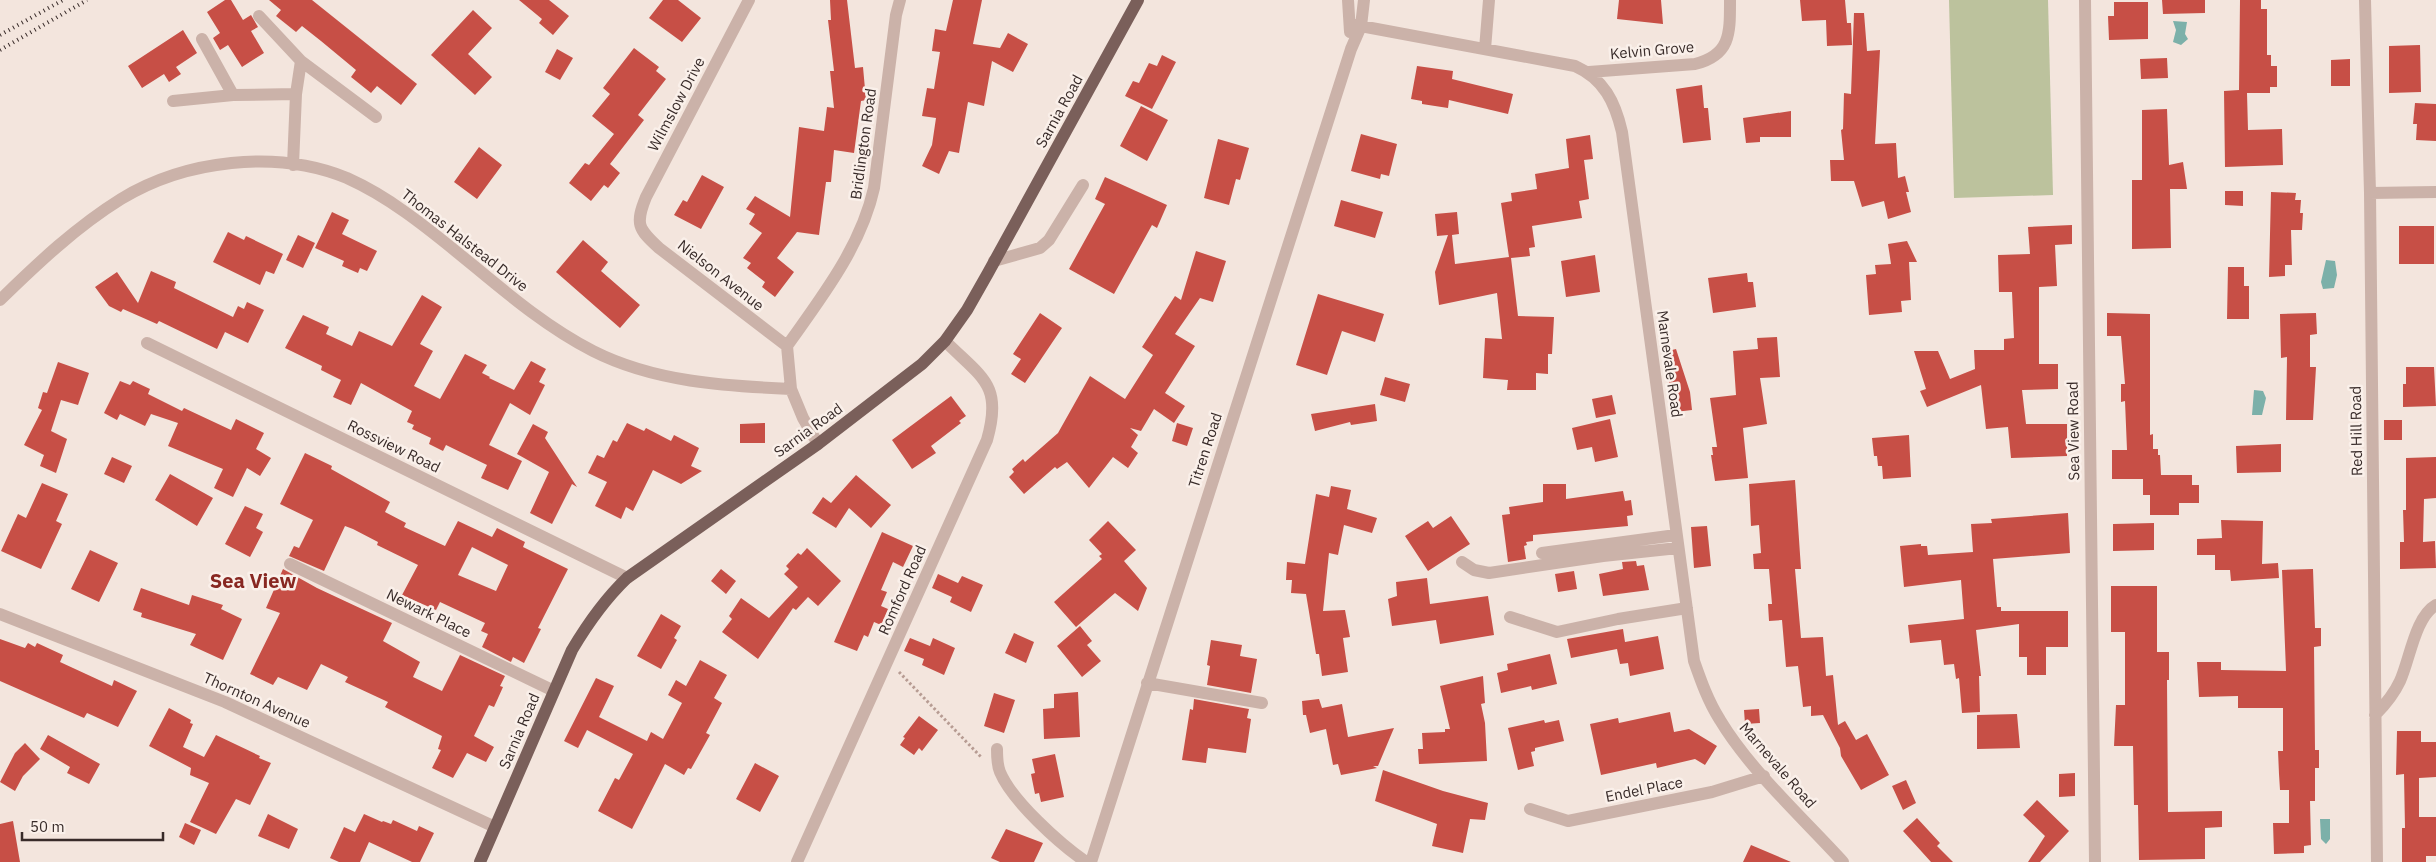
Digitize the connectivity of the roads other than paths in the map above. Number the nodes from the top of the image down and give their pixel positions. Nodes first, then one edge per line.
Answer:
1 (749, 0) edge
2 (900, 0) edge
3 (1138, 0) edge
4 (1348, 0) edge
5 (1364, 0) edge
6 (1489, 0) edge
7 (1730, 0) edge
8 (2085, 0) edge
9 (2365, 0) edge
10 (259, 16) dead end
11 (1356, 25) junction
12 (202, 38) dead end
13 (1485, 49) junction
14 (301, 61) junction
15 (1589, 72) junction
16 (296, 94) junction
17 (232, 95) junction
18 (173, 100) dead end
19 (376, 117) dead end
20 (293, 165) junction
21 (1083, 185) dead end
22 (2436, 192) edge
23 (2370, 193) junction
24 (638, 225) joint
25 (994, 261) junction
26 (0, 300) edge
27 (945, 341) junction
28 (147, 344) dead end
29 (787, 346) junction
30 (791, 389) junction
31 (818, 444) junction
32 (1677, 541) junction
33 (1542, 553) dead end
34 (1462, 562) dead end
35 (290, 564) dead end
36 (627, 578) junction
37 (2436, 604) edge
38 (1686, 608) junction
39 (0, 614) edge
40 (1510, 617) dead end
41 (1147, 682) junction
42 (554, 691) junction
43 (1262, 702) dead end
44 (2375, 716) junction
45 (997, 749) dead end
46 (1764, 776) junction
47 (1530, 809) dead end
48 (495, 827) junction
49 (480, 862) edge
50 (797, 862) edge
51 (1086, 862) edge
52 (1091, 862) edge
53 (1843, 862) edge
54 (2095, 862) edge
55 (2377, 862) edge

1 - 24 street, Wilmslow Drive
2 - 29 street, Bridlington Road
3 - 25 main road, Sarnia Road
4 - 11 street, Titren Road
5 - 11 street, Titren Road
6 - 13 street
7 - 15 street, Kelvin Grove
8 - 54 street, Sea View Road
9 - 23 street, Red Hill Road
10 - 14 street
11 - 13 street, Marnevale Road
11 - 41 street, Titren Road
12 - 17 street
13 - 15 street, Marnevale Road
14 - 16 street
14 - 19 street
15 - 32 street, Marnevale Road
16 - 17 street
16 - 20 street
17 - 18 street
20 - 26 street, Thomas Halstead Drive
20 - 30 street, Thomas Halstead Drive
21 - 25 street
22 - 23 street
23 - 44 street, Red Hill Road
24 - 29 street, Nielson Avenue
25 - 27 main road, Sarnia Road
27 - 31 main road, Sarnia Road
27 - 50 street, Romford Road
28 - 36 street, Rossview Road
29 - 30 street
30 - 31 street
31 - 36 main road, Sarnia Road
32 - 33 street
32 - 34 street
32 - 38 street, Marnevale Road
35 - 42 street, Newark Place
36 - 42 main road, Sarnia Road
37 - 44 street
38 - 40 street
38 - 46 street, Marnevale Road
39 - 48 street, Thornton Avenue
41 - 43 street
41 - 52 street, Titren Road
42 - 48 main road, Sarnia Road
44 - 55 street, Red Hill Road
45 - 51 street
46 - 47 street, Endel Place
46 - 53 street, Marnevale Road
48 - 49 main road, Sarnia Road

